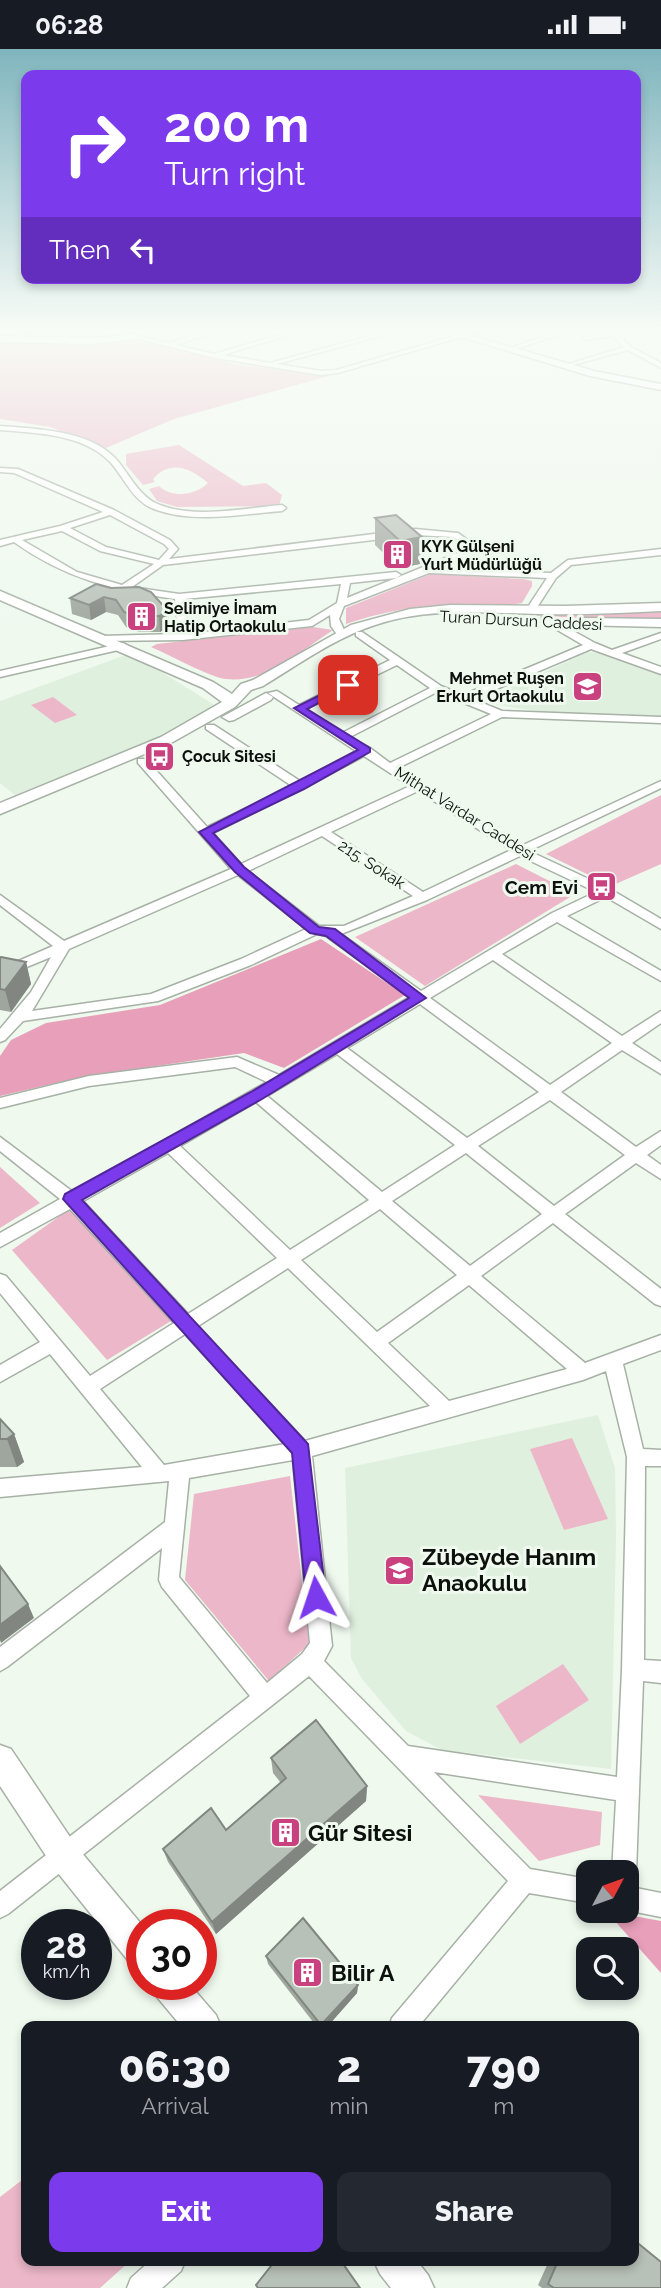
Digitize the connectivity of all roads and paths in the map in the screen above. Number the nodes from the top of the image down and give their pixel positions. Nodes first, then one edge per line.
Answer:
1 (54, 435) edge
2 (0, 470) edge
3 (282, 508) dead end
4 (111, 512) junction
5 (63, 528) junction
6 (16, 540) junction
7 (0, 543) edge
8 (661, 552) edge
9 (161, 562) junction
10 (416, 572) junction
11 (553, 576) junction
12 (346, 581) junction
13 (122, 589) junction
14 (0, 595) edge
15 (179, 597) junction
16 (341, 604) junction
17 (661, 607) edge
18 (531, 610) junction
19 (545, 619) junction
20 (661, 624) edge
21 (351, 632) junction
22 (661, 636) edge
23 (183, 637) junction
24 (103, 638) junction
25 (591, 645) junction
26 (123, 646) junction
27 (612, 653) junction
28 (396, 661) junction
29 (661, 671) edge
30 (0, 674) edge
31 (198, 679) junction
32 (258, 683) junction
33 (437, 688) junction
34 (243, 693) junction
35 (271, 693) junction
36 (461, 700) junction
37 (230, 704) junction
38 (300, 708) junction
39 (500, 713) junction
40 (661, 720) edge
41 (210, 727) junction
42 (344, 737) junction
43 (366, 750) junction
44 (142, 761) junction
45 (391, 767) junction
46 (661, 785) edge
47 (300, 786) junction
48 (419, 786) junction
49 (0, 809) edge
50 (0, 818) edge
51 (322, 831) junction
52 (205, 832) junction
53 (522, 852) junction
54 (239, 870) junction
55 (606, 892) junction
56 (422, 897) junction
57 (0, 899) edge
58 (557, 916) junction
59 (661, 925) edge
60 (322, 931) junction
61 (62, 947) junction
62 (494, 955) junction
63 (0, 974) edge
64 (661, 977) edge
65 (419, 998) junction
66 (661, 1016) edge
67 (20, 1017) junction
68 (0, 1037) edge
69 (623, 1043) junction
70 (337, 1048) junction
71 (661, 1069) edge
72 (280, 1081) junction
73 (549, 1093) junction
74 (257, 1095) junction
75 (0, 1103) edge
76 (661, 1137) edge
77 (0, 1143) edge
78 (169, 1144) junction
79 (466, 1145) junction
80 (636, 1155) junction
81 (661, 1173) edge
82 (71, 1199) junction
83 (380, 1202) junction
84 (554, 1214) junction
85 (0, 1241) edge
86 (289, 1260) junction
87 (468, 1275) junction
88 (0, 1281) edge
89 (661, 1299) edge
90 (189, 1325) junction
91 (661, 1342) edge
92 (375, 1343) junction
93 (52, 1344) junction
94 (613, 1361) junction
95 (583, 1372) junction
96 (0, 1374) edge
97 (88, 1387) junction
98 (445, 1409) junction
99 (302, 1450) junction
100 (636, 1457) junction
101 (661, 1458) edge
102 (170, 1472) junction
103 (0, 1489) edge
104 (174, 1527) junction
105 (0, 1660) edge
106 (310, 1662) junction
107 (633, 1670) junction
108 (661, 1672) edge
109 (265, 1698) junction
110 (400, 1756) junction
111 (0, 1760) edge
112 (626, 1790) junction
113 (65, 1857) junction
114 (624, 1860) edge
115 (524, 1880) junction
116 (576, 1889) edge
117 (639, 1901) edge
118 (661, 1905) edge
119 (0, 1906) edge
120 (126, 1931) edge
121 (182, 2000) edge
122 (199, 2021) edge
123 (406, 2021) edge
124 (165, 2266) edge
125 (397, 2266) edge
126 (141, 2288) edge
127 (415, 2288) edge

1 - 3 street
2 - 4 street
4 - 5 street
4 - 9 street
5 - 6 street
5 - 9 street
6 - 7 street
6 - 13 street
8 - 11 street
9 - 10 street
9 - 13 street
10 - 11 street
10 - 12 street
10 - 16 street
11 - 18 street
12 - 15 street
12 - 16 street
13 - 15 street
14 - 24 main road
15 - 23 street
16 - 21 street
16 - 23 street
17 - 18 main road
18 - 21 main road
19 - 20 main road, Turan Dursun Caddesi
19 - 21 main road, Turan Dursun Caddesi
19 - 25 street
21 - 28 street
21 - 32 main road, Turan Dursun Caddesi
21 - 35 main road, Turan Dursun Caddesi
22 - 27 street
23 - 24 street
24 - 26 main road
25 - 27 street
25 - 36 street
26 - 30 street
26 - 31 main road
27 - 29 street
28 - 33 street
28 - 38 street
31 - 32 main road
31 - 34 main road
31 - 37 main road
32 - 34 main road, Turan Dursun Caddesi
32 - 35 main road
33 - 36 street
33 - 42 street
34 - 35 main road
34 - 37 main road
35 - 38 street, Mithat Vardar Caddesi
35 - 41 main road, Turan Dursun Caddesi
36 - 39 street
37 - 49 main road
38 - 42 street, Mithat Vardar Caddesi
39 - 40 street
39 - 45 street
41 - 44 main road, Turan Dursun Caddesi
41 - 47 street
42 - 43 street, Mithat Vardar Caddesi
43 - 45 street, Mithat Vardar Caddesi
43 - 47 street
44 - 50 main road, Turan Dursun Caddesi
44 - 52 street
45 - 48 street, Mithat Vardar Caddesi
46 - 53 street
47 - 52 street
48 - 51 street
48 - 53 street, Mithat Vardar Caddesi
51 - 54 street
51 - 56 street, 215. Sokak
52 - 54 street
53 - 55 street, Mithat Vardar Caddesi
53 - 56 street
54 - 60 street
54 - 61 street
55 - 58 street
55 - 59 street, Mithat Vardar Caddesi
56 - 60 street
57 - 61 street
58 - 62 street
58 - 64 street
60 - 65 street
60 - 67 street
61 - 63 street
61 - 67 street
62 - 65 street
62 - 69 street
65 - 70 street
65 - 73 street
66 - 69 street
67 - 68 street
69 - 71 street
69 - 73 street
70 - 72 street
70 - 79 street
72 - 74 street
72 - 75 street
73 - 79 street
73 - 80 street
74 - 78 street
74 - 83 street
76 - 80 street
77 - 82 street
78 - 82 street
78 - 86 street
79 - 83 street
79 - 84 street
80 - 81 street
80 - 84 street
82 - 85 street
82 - 90 street
83 - 86 street
83 - 87 street
84 - 87 street
84 - 89 street
86 - 90 street
86 - 92 street
87 - 92 street
87 - 95 street
88 - 93 street
90 - 97 street
90 - 99 street
91 - 94 street
92 - 98 street
93 - 96 street
93 - 97 street
94 - 95 street
94 - 100 street
95 - 98 street
97 - 102 street
98 - 99 street
99 - 102 street
99 - 106 street
100 - 101 street
100 - 107 street
102 - 103 street
102 - 104 street
104 - 105 street
104 - 109 street
106 - 109 street
106 - 110 street
107 - 108 street
107 - 112 street
109 - 113 street
110 - 112 street
110 - 115 street
111 - 113 main road
112 - 114 street
113 - 119 street
113 - 120 main road
115 - 116 street
115 - 123 street
117 - 118 street
121 - 122 main road
124 - 126 street
125 - 127 main road

